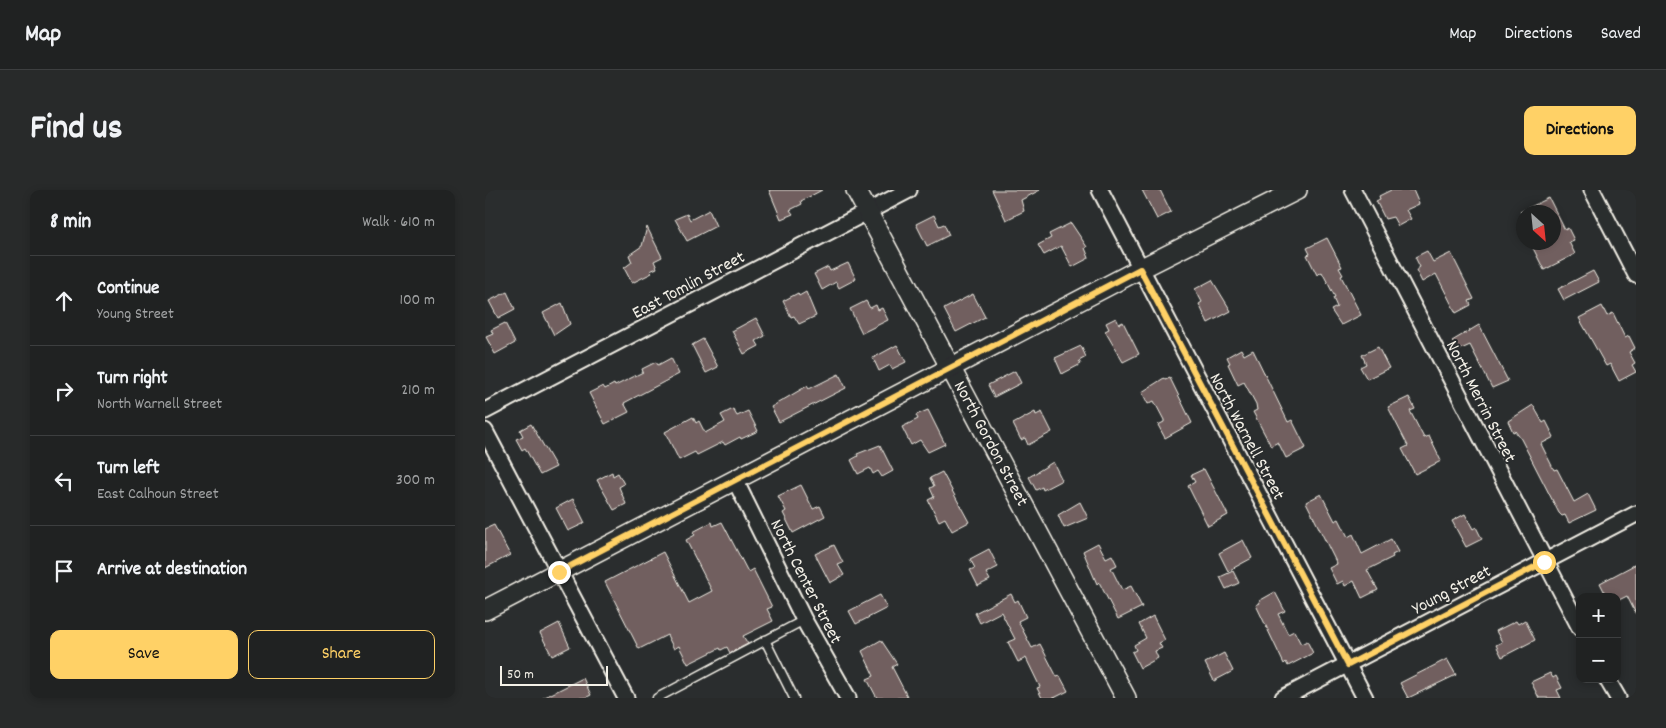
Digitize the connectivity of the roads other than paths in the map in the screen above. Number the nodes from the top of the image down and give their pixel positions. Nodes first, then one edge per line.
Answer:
1 (856, 190) edge
2 (909, 190) edge
3 (1100, 190) edge
4 (1297, 190) edge
5 (1353, 190) edge
6 (1592, 190) edge
7 (867, 211) junction
8 (1140, 269) junction
9 (1636, 275) edge
10 (952, 368) junction
11 (485, 411) edge
12 (485, 431) edge
13 (735, 480) junction
14 (1636, 514) edge
15 (1544, 562) junction
16 (559, 572) junction
17 (485, 610) edge
18 (804, 620) junction
19 (1576, 621) edge
20 (765, 640) junction
21 (1348, 665) junction
22 (1609, 683) edge
23 (1122, 696) edge
24 (626, 698) edge
25 (657, 698) edge
26 (794, 698) edge
27 (848, 698) edge
28 (1283, 698) edge
29 (1365, 698) edge
30 (1618, 698) edge

1 - 7 street, North Gordon Street
2 - 7 street, East Tomlin Street
3 - 8 street, North Warnell Street
4 - 8 street
5 - 15 street, North Merrin Street
6 - 9 street
7 - 10 street, North Gordon Street
7 - 11 street, East Tomlin Street
8 - 10 street
8 - 21 street, North Warnell Street
10 - 13 street
10 - 23 street, North Gordon Street
12 - 16 street
13 - 16 street
13 - 18 street, North Center Street
14 - 15 street, Young Street
15 - 19 street, North Merrin Street
15 - 21 street, Young Street
16 - 17 street
16 - 24 street
18 - 20 lane
18 - 27 street, North Center Street
20 - 25 lane
20 - 26 lane
21 - 28 street, Young Street
21 - 29 street, North Warnell Street
22 - 30 street

